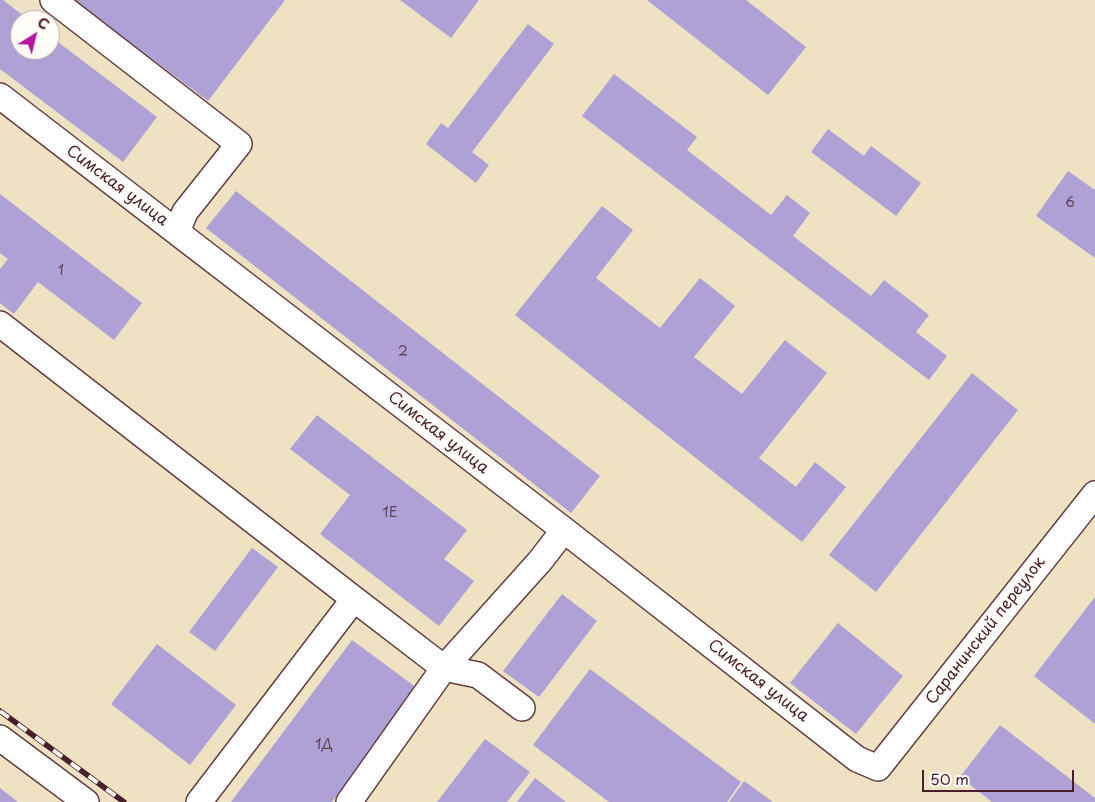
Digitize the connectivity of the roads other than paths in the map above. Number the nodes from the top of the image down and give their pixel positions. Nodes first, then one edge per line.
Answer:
1 (53, 0) edge
2 (0, 96) edge
3 (177, 232) junction
4 (0, 324) edge
5 (1095, 494) edge
6 (564, 530) junction
7 (354, 600) junction
8 (444, 668) junction
9 (522, 708) dead end
10 (0, 738) edge
11 (878, 768) joint
12 (86, 802) edge
13 (199, 802) edge
14 (349, 802) edge

1 - 3 street
2 - 3 street, Симская улица
3 - 6 street, Симская улица
4 - 7 street
5 - 11 street, Саранинский переулок
6 - 8 street
6 - 11 street, Симская улица
7 - 8 street
7 - 13 street
8 - 9 street
8 - 14 street
10 - 12 street

